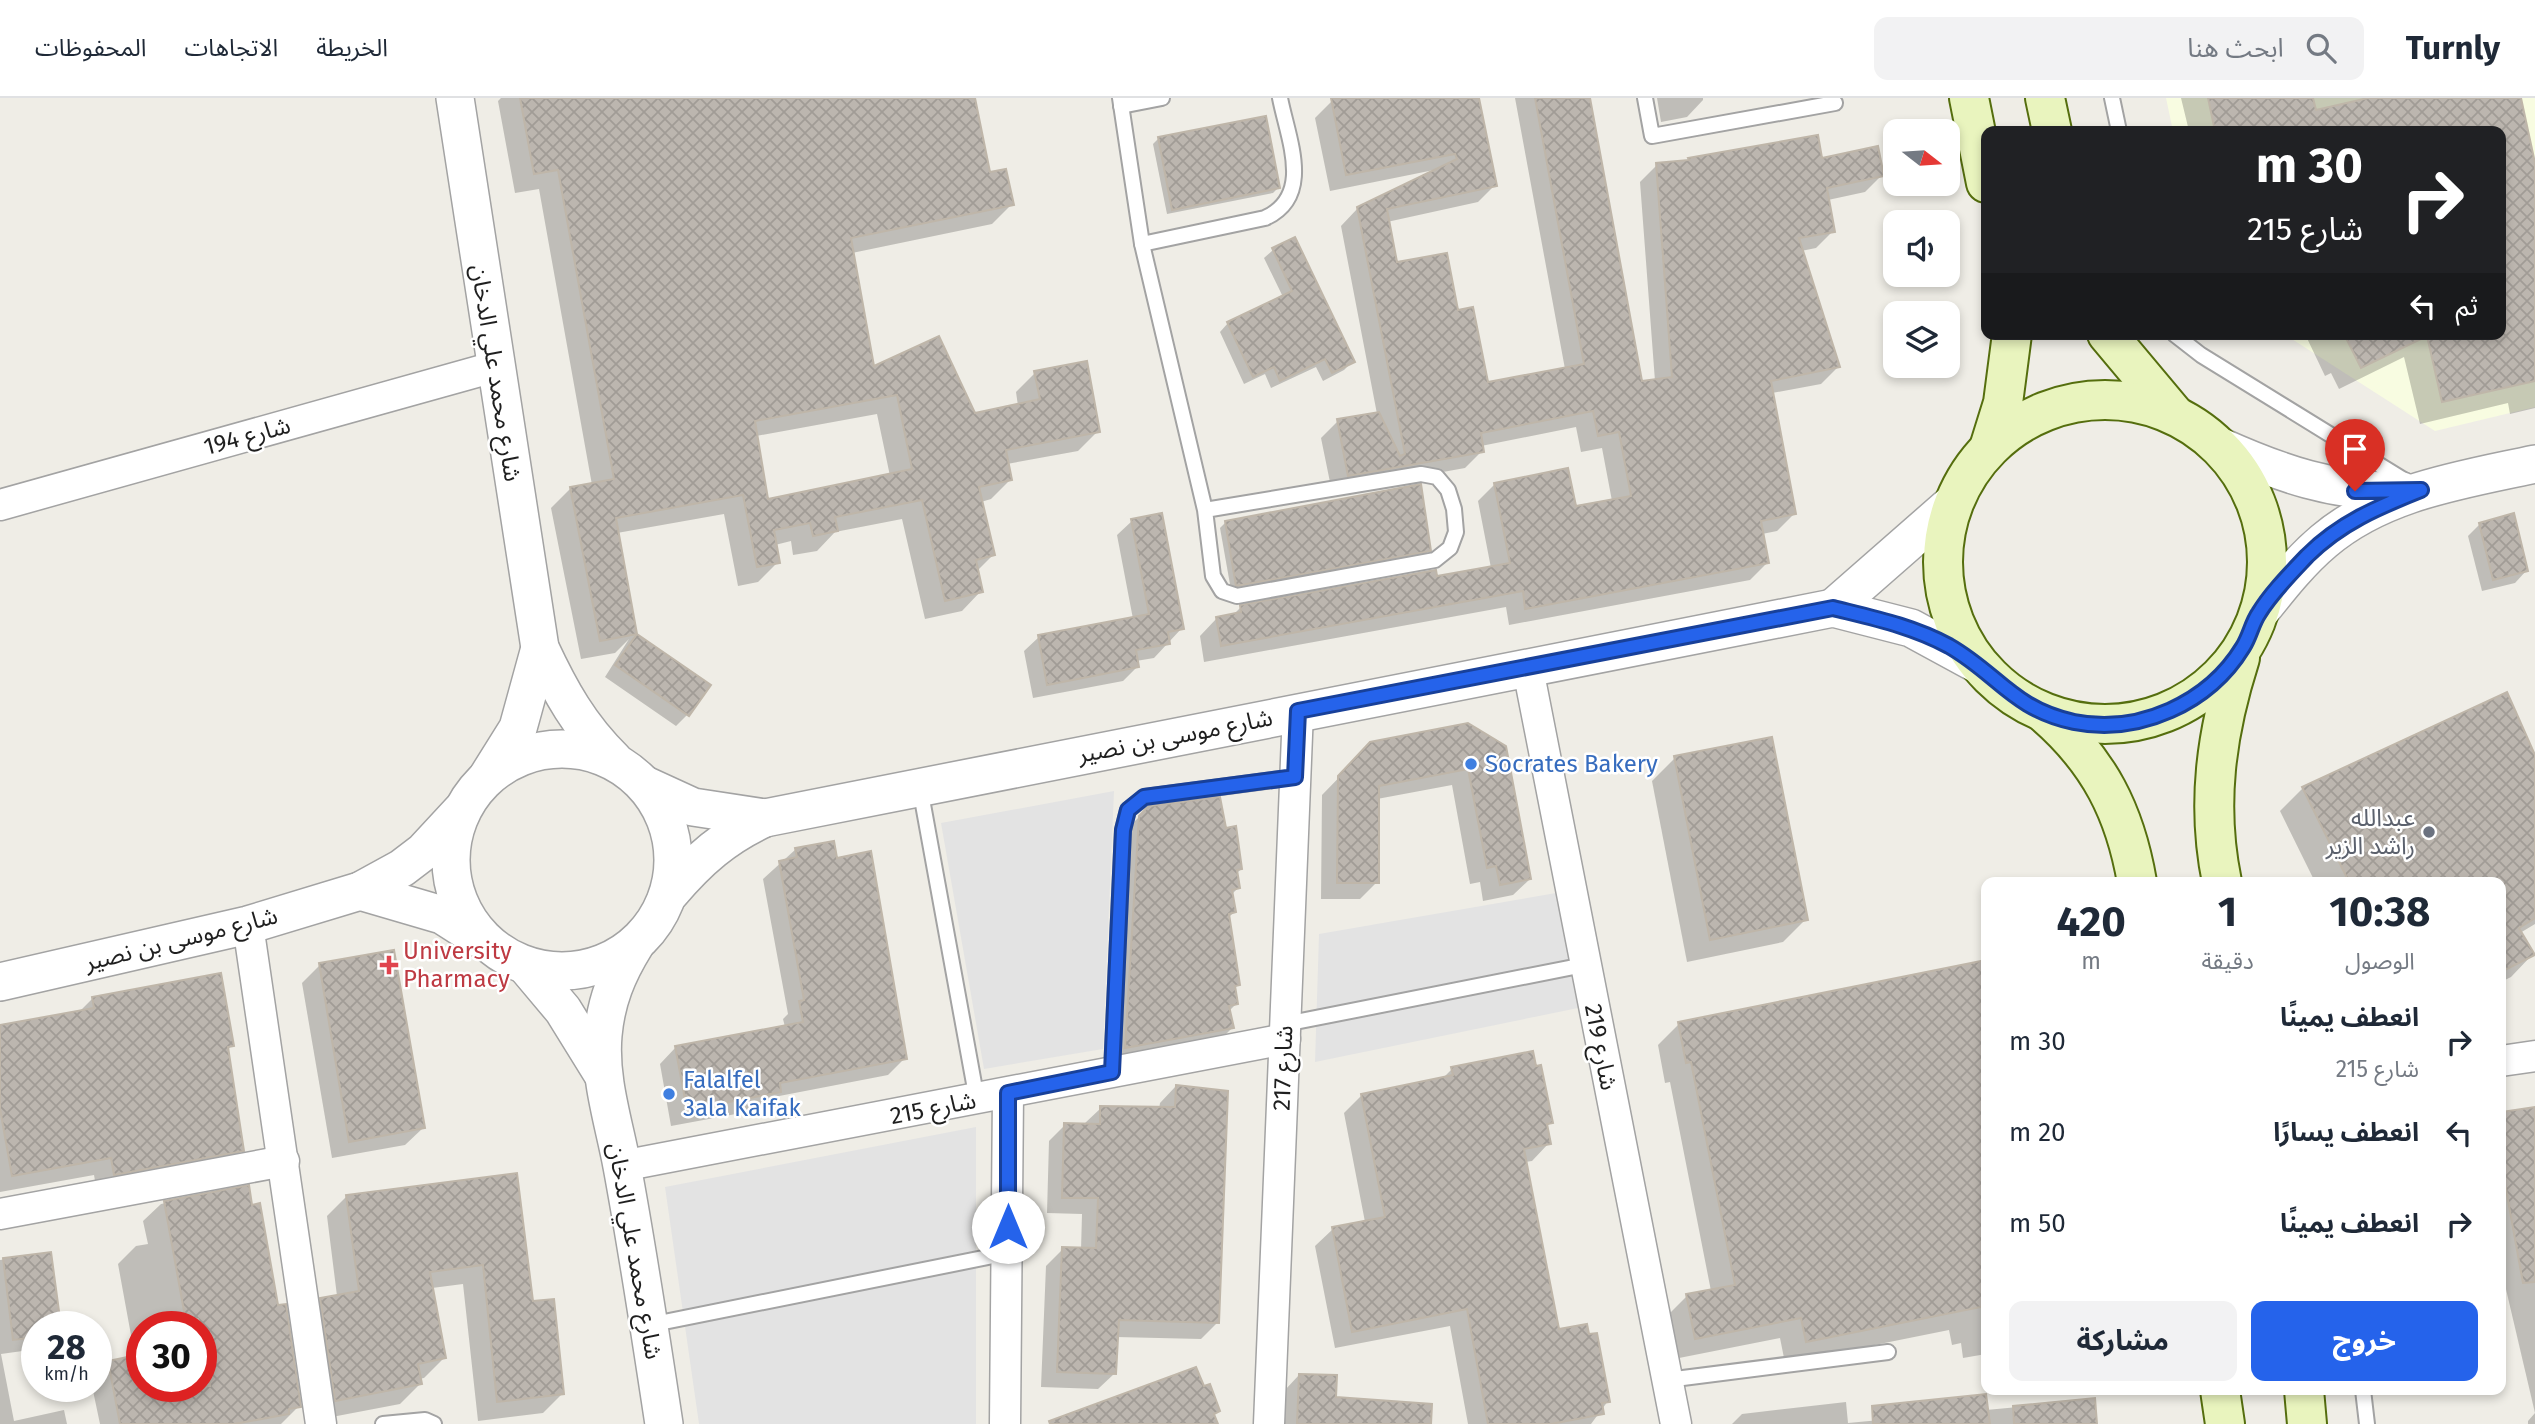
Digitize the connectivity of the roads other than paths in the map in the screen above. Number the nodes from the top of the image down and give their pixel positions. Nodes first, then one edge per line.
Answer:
1 (455, 98) edge
2 (1162, 98) edge
3 (1280, 98) edge
4 (1645, 98) edge
5 (1969, 98) edge
6 (2045, 98) edge
7 (2112, 98) edge
8 (1120, 102) edge
9 (1835, 103) dead end
10 (2051, 126) edge
11 (2118, 126) edge
12 (1981, 158) edge
13 (1142, 244) junction
14 (2011, 340) edge
15 (2112, 340) edge
16 (2182, 340) edge
17 (495, 367) junction
18 (2174, 414) junction
19 (2219, 446) junction
20 (1989, 448) junction
21 (2535, 464) edge
22 (2421, 490) junction
23 (1954, 502) junction
24 (0, 505) edge
25 (1205, 510) junction
26 (1833, 608) junction
27 (2251, 630) junction
28 (540, 648) junction
29 (1979, 665) junction
30 (1528, 669) junction
31 (1298, 711) junction
32 (2045, 714) junction
33 (615, 761) junction
34 (1295, 777) junction
35 (645, 785) junction
36 (920, 787) junction
37 (476, 792) junction
38 (765, 818) junction
39 (2136, 877) edge
40 (2221, 877) edge
41 (360, 891) junction
42 (670, 892) junction
43 (248, 925) junction
44 (637, 942) junction
45 (511, 959) junction
46 (1584, 965) junction
47 (0, 982) edge
48 (1285, 1032) junction
49 (2535, 1056) edge
50 (2506, 1060) edge
51 (1112, 1072) junction
52 (604, 1078) junction
53 (1008, 1093) junction
54 (977, 1100) junction
55 (284, 1161) junction
56 (622, 1166) junction
57 (0, 1214) edge
58 (1008, 1253) junction
59 (649, 1325) junction
60 (1888, 1352) dead end
61 (1667, 1380) junction
62 (2221, 1395) edge
63 (2304, 1395) edge
64 (2364, 1395) edge
65 (321, 1424) edge
66 (383, 1424) edge
67 (434, 1424) edge
68 (664, 1424) edge
69 (1005, 1424) edge
70 (1269, 1424) edge
71 (1676, 1424) edge
72 (2225, 1424) edge
73 (2307, 1424) edge
74 (2367, 1424) edge

1 - 17 street, شارع محمد علي الدخان
2 - 8 lane
3 - 13 lane
4 - 9 lane
5 - 12 main road
6 - 10 main road
7 - 11 lane
8 - 13 lane
13 - 25 lane
14 - 20 main road
15 - 18 main road
16 - 22 lane
17 - 24 street, شارع 194
17 - 28 street, شارع محمد علي الدخان
18 - 19 main road
18 - 20 main road
19 - 22 street
19 - 27 main road
20 - 23 main road
21 - 22 street
22 - 27 street
23 - 26 street, شارع موسى بن نصير
23 - 29 main road
25 - 25 lane
26 - 29 street, شارع موسى بن نصير
26 - 30 street, شارع موسى بن نصير
27 - 32 main road
27 - 40 main road
28 - 33 street, شارع محمد علي الدخان
28 - 37 street, شارع محمد علي الدخان
29 - 32 main road
30 - 31 street, شارع موسى بن نصير
30 - 46 street, شارع 219
31 - 34 street, شارع 217
31 - 36 street, شارع موسى بن نصير
32 - 39 main road
33 - 35 street
33 - 37 street
34 - 48 street, شارع 217
34 - 51 lane
35 - 38 street, شارع موسى بن نصير
35 - 42 street
36 - 38 street, شارع موسى بن نصير
36 - 54 lane
37 - 41 street, شارع موسى بن نصير
37 - 45 street
38 - 42 street, شارع موسى بن نصير
41 - 43 street, شارع موسى بن نصير
41 - 45 street
42 - 44 street
43 - 47 street, شارع موسى بن نصير
43 - 55 street
44 - 45 street
44 - 52 street, شارع محمد علي الدخان
45 - 52 street, شارع محمد علي الدخان
46 - 48 lane
46 - 61 street, شارع 219
48 - 51 street, شارع 215
48 - 70 street, شارع 217
49 - 50 street
51 - 53 street, شارع 215
52 - 56 street, شارع محمد علي الدخان
53 - 54 street, شارع 215
53 - 58 street
54 - 56 street, شارع 215
55 - 57 street
55 - 65 street
56 - 59 street, شارع محمد علي الدخان
58 - 59 lane
58 - 69 street
59 - 68 street, شارع محمد علي الدخان
60 - 61 lane
61 - 71 street, شارع 219
62 - 72 main road
63 - 73 main road
64 - 74 lane
66 - 67 lane

